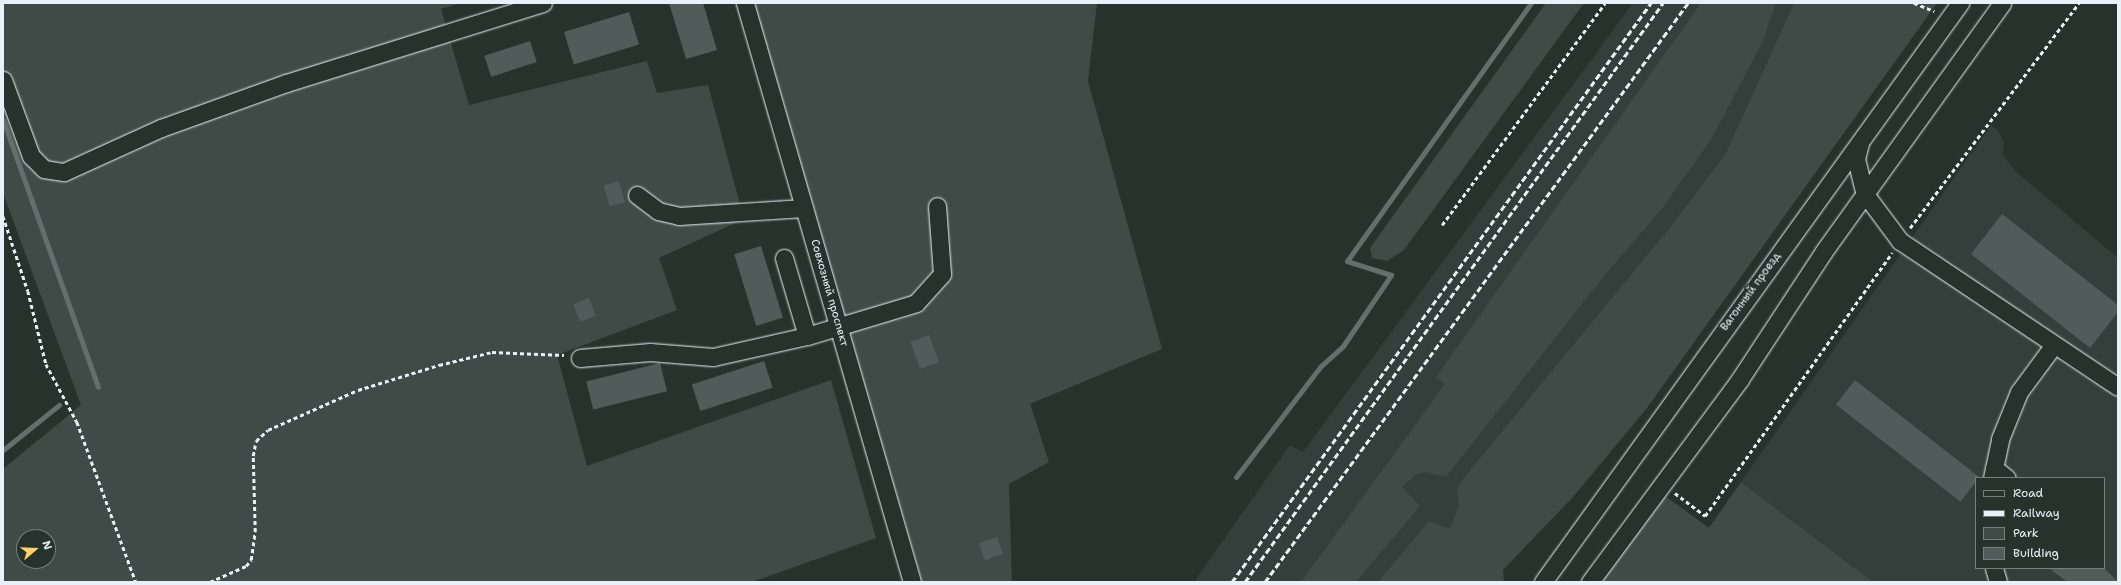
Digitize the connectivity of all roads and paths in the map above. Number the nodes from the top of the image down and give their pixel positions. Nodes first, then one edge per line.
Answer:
1 (543, 3) edge
2 (746, 3) edge
3 (1605, 3) edge
4 (1914, 3) edge
5 (1960, 3) edge
6 (2002, 3) edge
7 (2079, 3) edge
8 (1948, 20) junction
9 (3, 80) edge
10 (1860, 141) junction
11 (1865, 194) junction
12 (637, 195) dead end
13 (937, 206) dead end
14 (804, 208) junction
15 (3, 216) edge
16 (1442, 225) dead end
17 (1900, 241) junction
18 (784, 258) dead end
19 (838, 326) junction
20 (807, 336) junction
21 (2053, 346) junction
22 (580, 358) joint
23 (2118, 387) edge
24 (1998, 475) edge
25 (1662, 484) junction
26 (1994, 569) edge
27 (136, 582) edge
28 (210, 582) edge
29 (912, 582) edge
30 (1543, 582) edge
31 (1590, 582) edge
32 (1998, 582) edge

1 - 9 street
2 - 14 street, Совхозный проспект
3 - 16 path
4 - 8 path
5 - 8 street, Вагонный проезд
6 - 11 street
7 - 17 path
8 - 10 street, Вагонный проезд
10 - 11 street
10 - 30 street, Вагонный проезд
11 - 17 street
11 - 25 street
12 - 14 street
13 - 19 street
14 - 19 street, Совхозный проспект
15 - 27 path
17 - 21 street
17 - 25 path
18 - 20 street
19 - 20 street
19 - 29 street, Совхозный проспект
20 - 22 street
21 - 23 street
21 - 24 street
22 - 28 path
25 - 31 street
26 - 32 street

